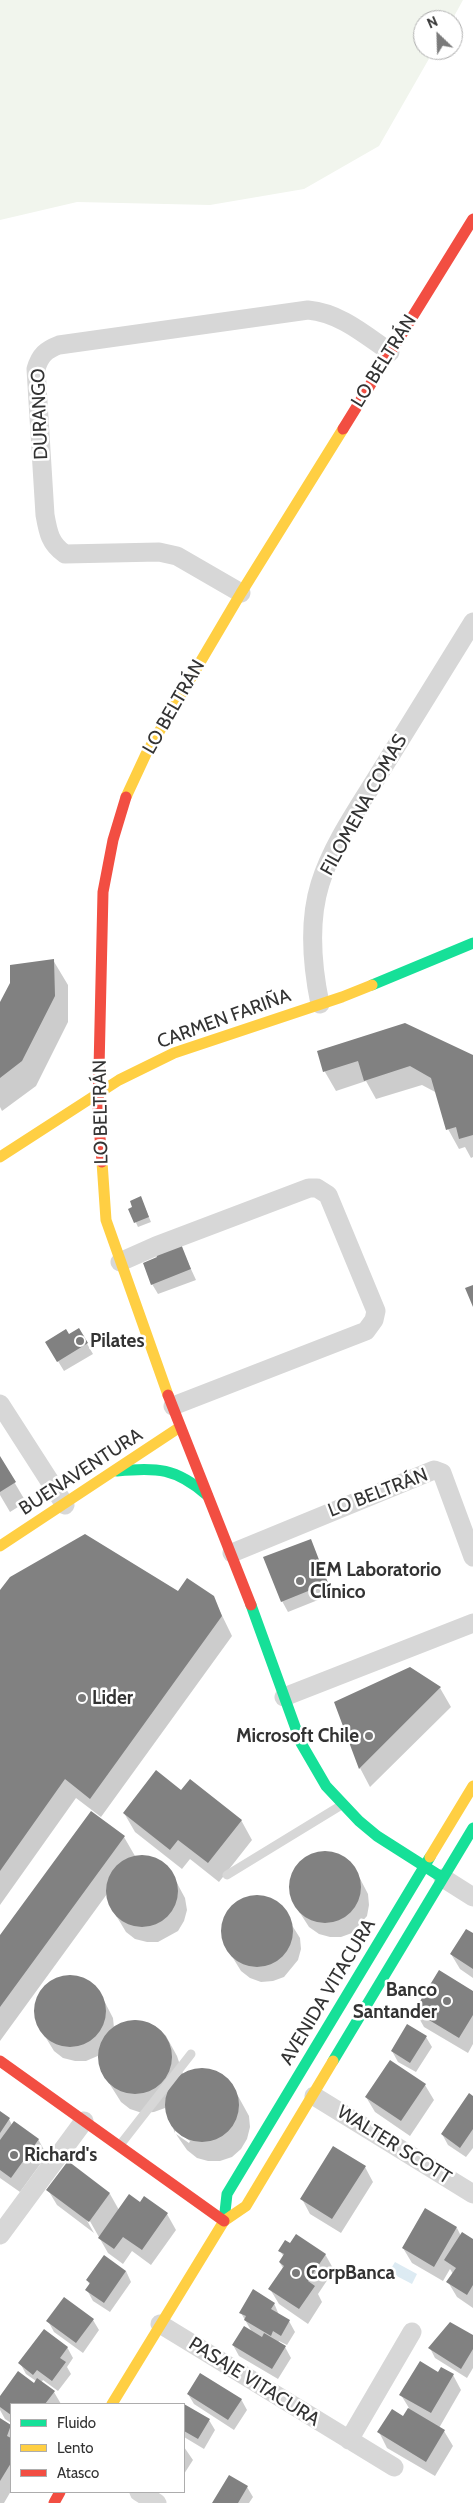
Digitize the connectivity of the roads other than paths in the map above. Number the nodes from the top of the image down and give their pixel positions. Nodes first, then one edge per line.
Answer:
1 (473, 219) edge
2 (390, 352) junction
3 (241, 593) junction
4 (473, 622) edge
5 (473, 944) edge
6 (320, 1004) junction
7 (99, 1093) junction
8 (0, 1157) edge
9 (120, 1262) junction
10 (0, 1404) edge
11 (172, 1406) junction
12 (180, 1427) junction
13 (116, 1471) junction
14 (208, 1496) junction
15 (65, 1505) junction
16 (0, 1546) edge
17 (232, 1553) junction
18 (473, 1557) edge
19 (473, 1623) edge
20 (284, 1697) junction
21 (473, 1786) edge
22 (342, 1804) junction
23 (473, 1828) edge
24 (424, 1866) junction
25 (227, 1875) dead end
26 (443, 1878) junction
27 (473, 1897) edge
28 (191, 2054) dead end
29 (0, 2061) edge
30 (314, 2096) junction
31 (84, 2121) junction
32 (119, 2146) junction
33 (473, 2194) edge
34 (224, 2221) junction
35 (0, 2235) edge
36 (160, 2324) junction
37 (412, 2332) dead end
38 (113, 2403) edge
39 (349, 2440) junction
40 (394, 2468) dead end
41 (141, 2493) edge
42 (158, 2503) edge

1 - 2 street, LO BELTRÁN
2 - 3 street, LO BELTRÁN
2 - 3 street, DURANGO
3 - 7 street, LO BELTRÁN
4 - 6 street, FILOMENA COMAS
5 - 6 street, CARMEN FARIÑA
6 - 7 street, CARMEN FARIÑA
7 - 8 street, CARMEN FARIÑA
7 - 9 street, LO BELTRÁN
9 - 11 street, LO BELTRÁN
9 - 11 street
10 - 15 street
11 - 12 street, LO BELTRÁN
12 - 13 street, BUENAVENTURA
12 - 14 street, LO BELTRÁN
13 - 14 street
13 - 15 street, BUENAVENTURA
14 - 17 street, LO BELTRÁN
15 - 16 street, BUENAVENTURA
17 - 18 street, LO BELTRÁN
17 - 20 street, LO BELTRÁN
19 - 20 street
20 - 22 street, LO BELTRÁN
21 - 24 street, AVENIDA VITACURA
22 - 24 street, LO BELTRÁN
22 - 25 lane
23 - 26 street, AVENIDA VITACURA
24 - 26 street, LO BELTRÁN
24 - 34 street, AVENIDA VITACURA
26 - 27 street
26 - 30 street, AVENIDA VITACURA
28 - 32 lane
29 - 31 street
30 - 33 street, WALTER SCOTT
30 - 34 street, AVENIDA VITACURA
31 - 32 street
31 - 35 street
32 - 34 street
34 - 36 street, AVENIDA VITACURA
36 - 38 street, AVENIDA VITACURA
36 - 39 street, PASAJE VITACURA
37 - 39 street
39 - 40 street, PASAJE VITACURA
41 - 42 street

